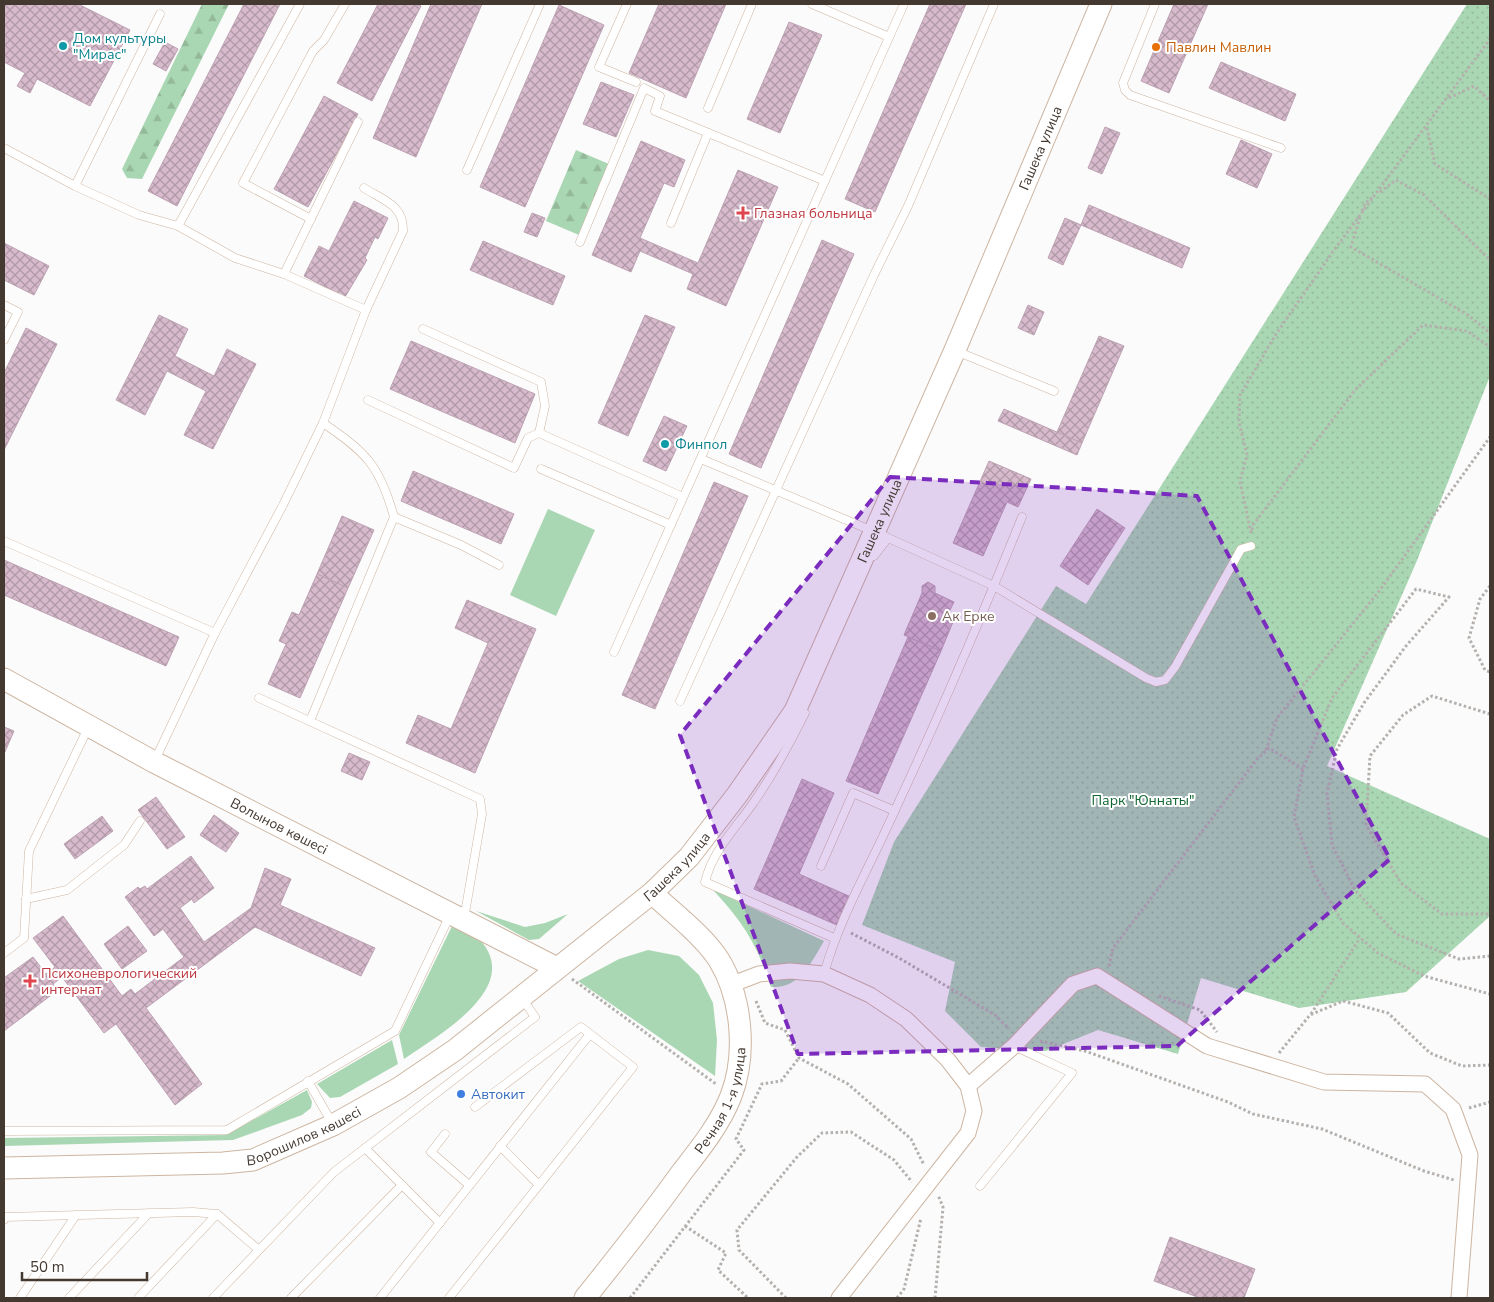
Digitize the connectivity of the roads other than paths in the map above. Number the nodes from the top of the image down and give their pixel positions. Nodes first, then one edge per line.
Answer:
1 (300, 4) edge
2 (344, 4) edge
3 (540, 4) edge
4 (627, 4) edge
5 (752, 4) edge
6 (812, 4) edge
7 (904, 4) edge
8 (994, 4) edge
9 (1100, 4) edge
10 (1155, 4) edge
11 (160, 14) dead end
12 (889, 37) junction
13 (636, 82) dead end
14 (708, 108) dead end
15 (358, 122) dead end
16 (708, 133) junction
17 (4, 148) edge
18 (1281, 148) dead end
19 (467, 170) dead end
20 (825, 181) junction
21 (75, 186) junction
22 (364, 188) dead end
23 (311, 219) junction
24 (671, 223) dead end
25 (178, 226) junction
26 (580, 242) dead end
27 (284, 274) junction
28 (4, 305) edge
29 (366, 310) junction
30 (423, 329) dead end
31 (4, 340) edge
32 (955, 350) junction
33 (1054, 391) dead end
34 (368, 400) dead end
35 (322, 423) junction
36 (539, 433) junction
37 (700, 459) junction
38 (541, 469) dead end
39 (776, 492) junction
40 (683, 497) junction
41 (394, 517) junction
42 (1022, 517) dead end
43 (671, 525) junction
44 (882, 535) junction
45 (4, 541) edge
46 (1249, 547) road end
47 (872, 561) dead end
48 (499, 565) dead end
49 (994, 586) junction
50 (215, 633) junction
51 (614, 652) dead end
52 (4, 679) edge
53 (258, 698) dead end
54 (680, 701) dead end
55 (810, 701) dead end
56 (310, 721) junction
57 (89, 726) junction
58 (154, 762) junction
59 (895, 811) junction
60 (140, 821) dead end
61 (821, 866) dead end
62 (652, 893) junction
63 (26, 899) junction
64 (457, 916) junction
65 (834, 938) junction
66 (4, 953) edge
67 (557, 968) junction
68 (824, 974) junction
69 (738, 982) junction
70 (521, 996) junction
71 (590, 1034) junction
72 (1018, 1041) junction
73 (308, 1081) junction
74 (968, 1086) junction
75 (475, 1107) dead end
76 (332, 1125) junction
77 (4, 1131) edge
78 (445, 1134) dead end
79 (500, 1146) junction
80 (365, 1148) junction
81 (4, 1168) edge
82 (402, 1185) junction
83 (470, 1185) junction
84 (539, 1185) junction
85 (980, 1186) dead end
86 (149, 1213) junction
87 (217, 1214) junction
88 (76, 1215) junction
89 (4, 1220) edge
90 (440, 1223) junction
91 (259, 1250) junction
92 (20, 1298) edge
93 (69, 1298) edge
94 (138, 1298) edge
95 (213, 1298) edge
96 (291, 1298) edge
97 (380, 1298) edge
98 (449, 1298) edge
99 (585, 1298) edge
100 (838, 1298) edge
101 (1459, 1298) edge

1 - 25 lane
2 - 23 lane
3 - 19 lane
4 - 13 lane
5 - 14 lane
6 - 12 lane
7 - 12 lane
8 - 39 lane
9 - 32 main road, Гашека улица
10 - 18 lane
11 - 21 lane
12 - 20 lane
15 - 23 lane
16 - 20 lane
16 - 24 lane
16 - 26 lane
17 - 21 lane
20 - 37 lane
21 - 25 lane
22 - 29 lane
23 - 27 lane
25 - 27 lane
27 - 29 lane
28 - 31 lane
29 - 35 lane
30 - 36 lane
32 - 33 lane
32 - 44 main road, Гашека улица
34 - 36 lane
35 - 41 lane
35 - 50 lane
36 - 40 lane
37 - 39 lane
37 - 40 lane
38 - 43 lane
39 - 44 lane
39 - 54 lane
40 - 43 lane
41 - 48 lane
41 - 56 lane
42 - 49 lane
43 - 51 lane
44 - 47 lane
44 - 49 lane
44 - 62 main road, Гашека улица
45 - 50 lane
46 - 49 lane
49 - 59 lane
50 - 58 lane
52 - 57 main road, Волынов көшесі
53 - 56 lane
55 - 65 lane
56 - 64 lane
57 - 58 main road, Волынов көшесі
57 - 63 lane
58 - 64 main road, Волынов көшесі
59 - 61 lane
59 - 65 lane
60 - 63 lane
62 - 67 main road, Гашека улица
62 - 69 main road, Речная 1-я улица
63 - 66 lane
64 - 67 main road, Волынов көшесі
64 - 73 lane
65 - 68 lane
67 - 70 main road, Ворошилов көшесі
68 - 69 street
68 - 74 street
69 - 99 main road, Речная 1-я улица
70 - 76 main road, Ворошилов көшесі
70 - 80 lane
71 - 75 lane
71 - 79 lane
71 - 84 lane
72 - 74 street
72 - 85 lane
72 - 101 street
73 - 76 lane
73 - 77 lane
74 - 100 street
76 - 81 main road, Ворошилов көшесі
78 - 83 lane
79 - 83 lane
79 - 84 lane
80 - 82 lane
80 - 91 lane
82 - 90 lane
82 - 96 lane
83 - 90 lane
84 - 98 lane
86 - 87 lane
86 - 88 lane
86 - 93 lane
87 - 91 lane
87 - 94 lane
88 - 89 lane
88 - 92 lane
90 - 97 lane
91 - 95 lane

